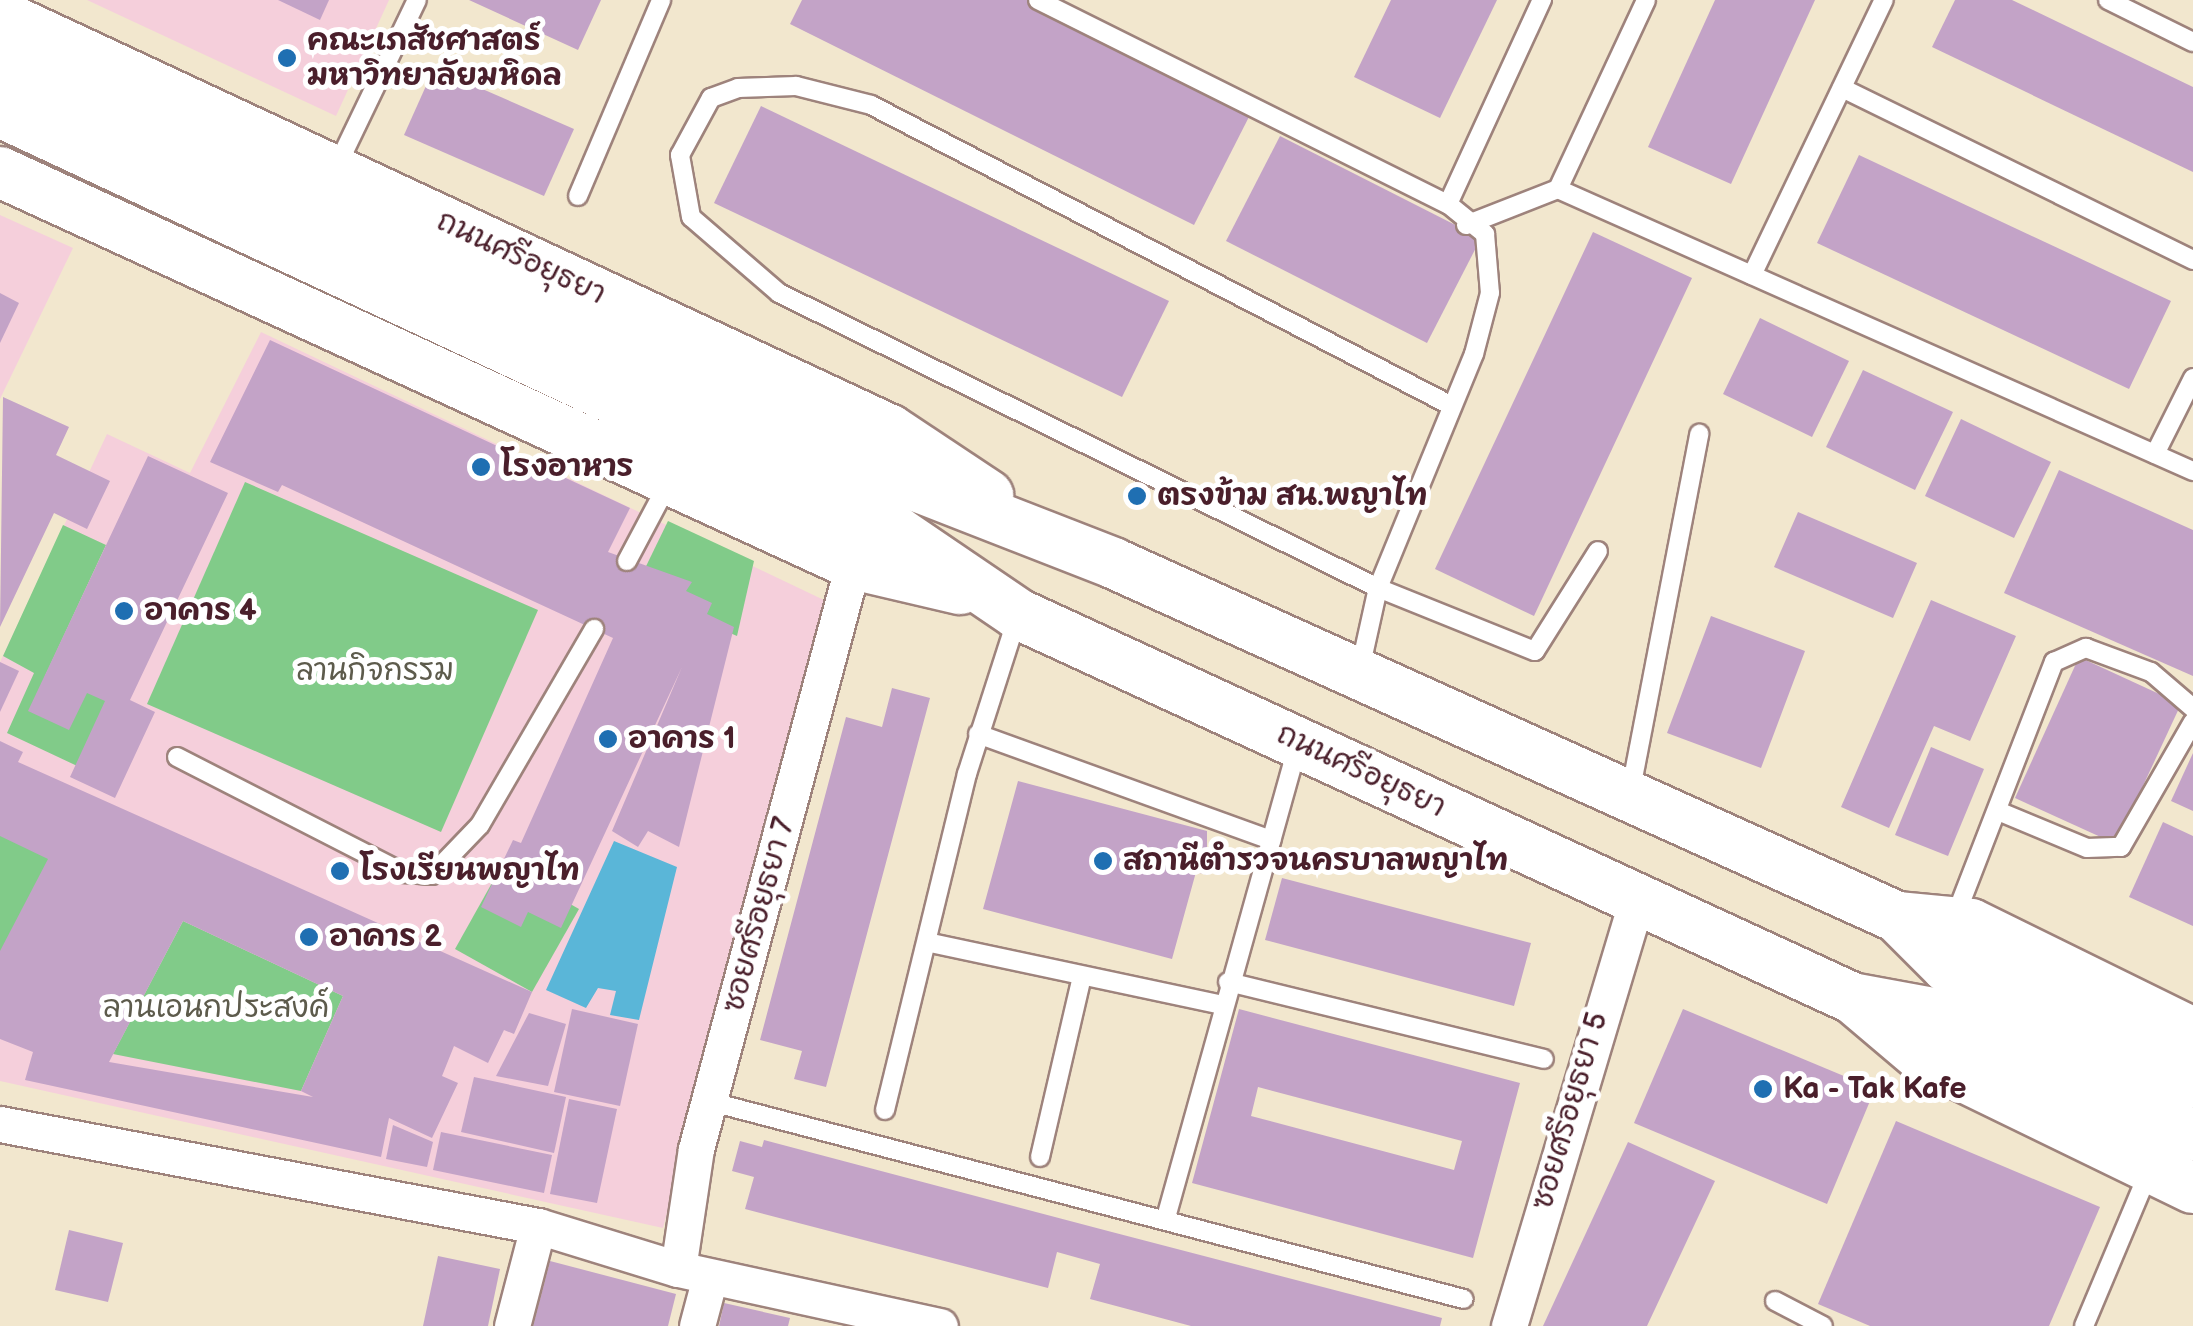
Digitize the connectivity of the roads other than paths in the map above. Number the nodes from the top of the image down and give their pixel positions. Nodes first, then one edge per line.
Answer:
1 (416, 0) edge
2 (661, 0) edge
3 (1038, 0) edge
4 (1542, 0) edge
5 (1646, 0) edge
6 (1884, 0) edge
7 (2108, 0) edge
8 (0, 15) edge
9 (2193, 42) edge
10 (0, 68) edge
11 (1842, 88) junction
12 (0, 112) edge
13 (0, 172) edge
14 (335, 172) junction
15 (1558, 189) junction
16 (578, 196) dead end
17 (1448, 204) junction
18 (1466, 225) junction
19 (2193, 260) edge
20 (1752, 275) junction
21 (2193, 378) edge
22 (1448, 404) junction
23 (1699, 434) dead end
24 (2155, 454) junction
25 (2193, 471) edge
26 (671, 479) junction
27 (1027, 526) junction
28 (1598, 551) dead end
29 (627, 561) dead end
30 (853, 564) junction
31 (1378, 588) junction
32 (998, 604) junction
33 (594, 629) dead end
34 (1360, 672) junction
35 (2193, 708) edge
36 (2193, 722) edge
37 (978, 734) junction
38 (1298, 742) junction
39 (177, 757) dead end
40 (1630, 794) junction
41 (1998, 811) junction
42 (1271, 840) junction
43 (1637, 898) junction
44 (1897, 917) junction
45 (1953, 923) junction
46 (931, 943) junction
47 (1082, 977) junction
48 (1228, 982) junction
49 (1852, 998) junction
50 (1222, 1004) junction
51 (2193, 1032) edge
52 (1544, 1059) dead end
53 (2193, 1083) edge
54 (708, 1102) junction
55 (885, 1110) dead end
56 (0, 1124) edge
57 (2193, 1135) edge
58 (1040, 1158) dead end
59 (2172, 1178) edge
60 (1167, 1214) junction
61 (538, 1226) junction
62 (694, 1273) junction
63 (1464, 1298) dead end
64 (1775, 1301) dead end
65 (903, 1321) edge
66 (512, 1326) edge
67 (697, 1326) edge
68 (940, 1326) edge
69 (1509, 1326) edge
70 (1824, 1326) edge
71 (2084, 1326) edge

1 - 14 lane
2 - 16 lane
3 - 17 lane
4 - 17 lane
5 - 15 lane
6 - 11 lane
7 - 9 lane
8 - 14 main road, ถนนศรีอยุธยา
10 - 27 main road, ถนนศรีอยุธยา
11 - 19 lane
11 - 20 lane
12 - 32 main road, ถนนศรีอยุธยา
13 - 26 main road, ถนนศรีอยุธยา
14 - 27 main road, ถนนศรีอยุธยา
15 - 18 lane
15 - 20 lane
17 - 18 lane
18 - 22 lane
20 - 24 lane
21 - 24 lane
22 - 31 lane
22 - 31 lane
23 - 40 lane
24 - 25 lane
26 - 29 lane
26 - 30 main road, ถนนศรีอยุธยา
27 - 34 main road, ถนนศรีอยุธยา
28 - 31 lane
30 - 32 main road, ถนนศรีอยุธยา
30 - 54 street, ซอยศรีอยุธยา 7
31 - 34 lane
32 - 37 lane
32 - 38 main road, ถนนศรีอยุธยา
33 - 39 lane
34 - 40 main road, ถนนศรีอยุธยา
35 - 41 lane
36 - 41 lane
37 - 42 lane
37 - 46 lane
38 - 42 lane
38 - 43 main road, ถนนศรีอยุธยา
40 - 44 main road, ถนนศรีอยุธยา
41 - 45 lane
42 - 48 lane
43 - 49 main road, ถนนศรีอยุธยา
43 - 69 street, ซอยศรีอยุธยา 5
44 - 45 main road, ถนนศรีอยุธยา
44 - 53 main road, ถนนศรีอยุธยา
45 - 51 main road, ถนนศรีอยุธยา
46 - 47 lane
46 - 55 lane
47 - 50 lane
47 - 58 lane
48 - 50 lane
48 - 52 lane
49 - 57 main road, ถนนศรีอยุธยา
49 - 59 main road, ถนนศรีอยุธยา
50 - 60 lane
54 - 60 lane
54 - 62 street, ซอยศรีอยุธยา 7
56 - 61 street
59 - 71 lane
60 - 63 lane
61 - 62 street
61 - 66 street
62 - 65 street
62 - 67 street, ซอยศรีอยุธยา 7
64 - 70 lane
65 - 68 street

